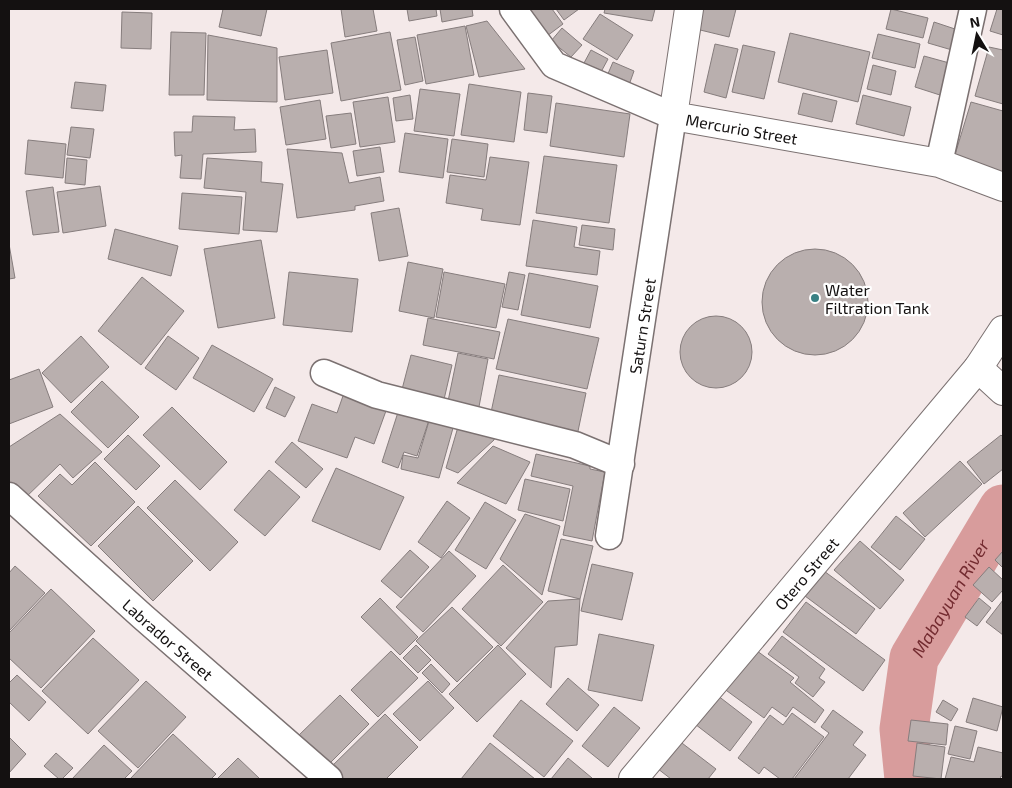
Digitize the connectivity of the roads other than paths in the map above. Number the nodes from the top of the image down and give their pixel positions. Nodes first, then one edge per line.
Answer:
1 (513, 9) edge
2 (689, 9) edge
3 (974, 9) edge
4 (673, 116) junction
5 (939, 163) junction
6 (1003, 187) edge
7 (1003, 330) edge
8 (978, 368) junction
9 (324, 373) dead end
10 (1003, 391) edge
11 (621, 464) junction
12 (9, 496) edge
13 (609, 536) dead end
14 (329, 779) edge
15 (633, 779) edge

1 - 4 street, Mercurio Street
2 - 4 main road
3 - 5 street
4 - 5 main road, Mercurio Street
4 - 11 street, Saturn Street
5 - 6 main road, Mercurio Street
7 - 8 main road, Otero Street
8 - 10 main road
8 - 15 main road, Otero Street
9 - 11 street
11 - 13 street, Saturn Street
12 - 14 street, Labrador Street

